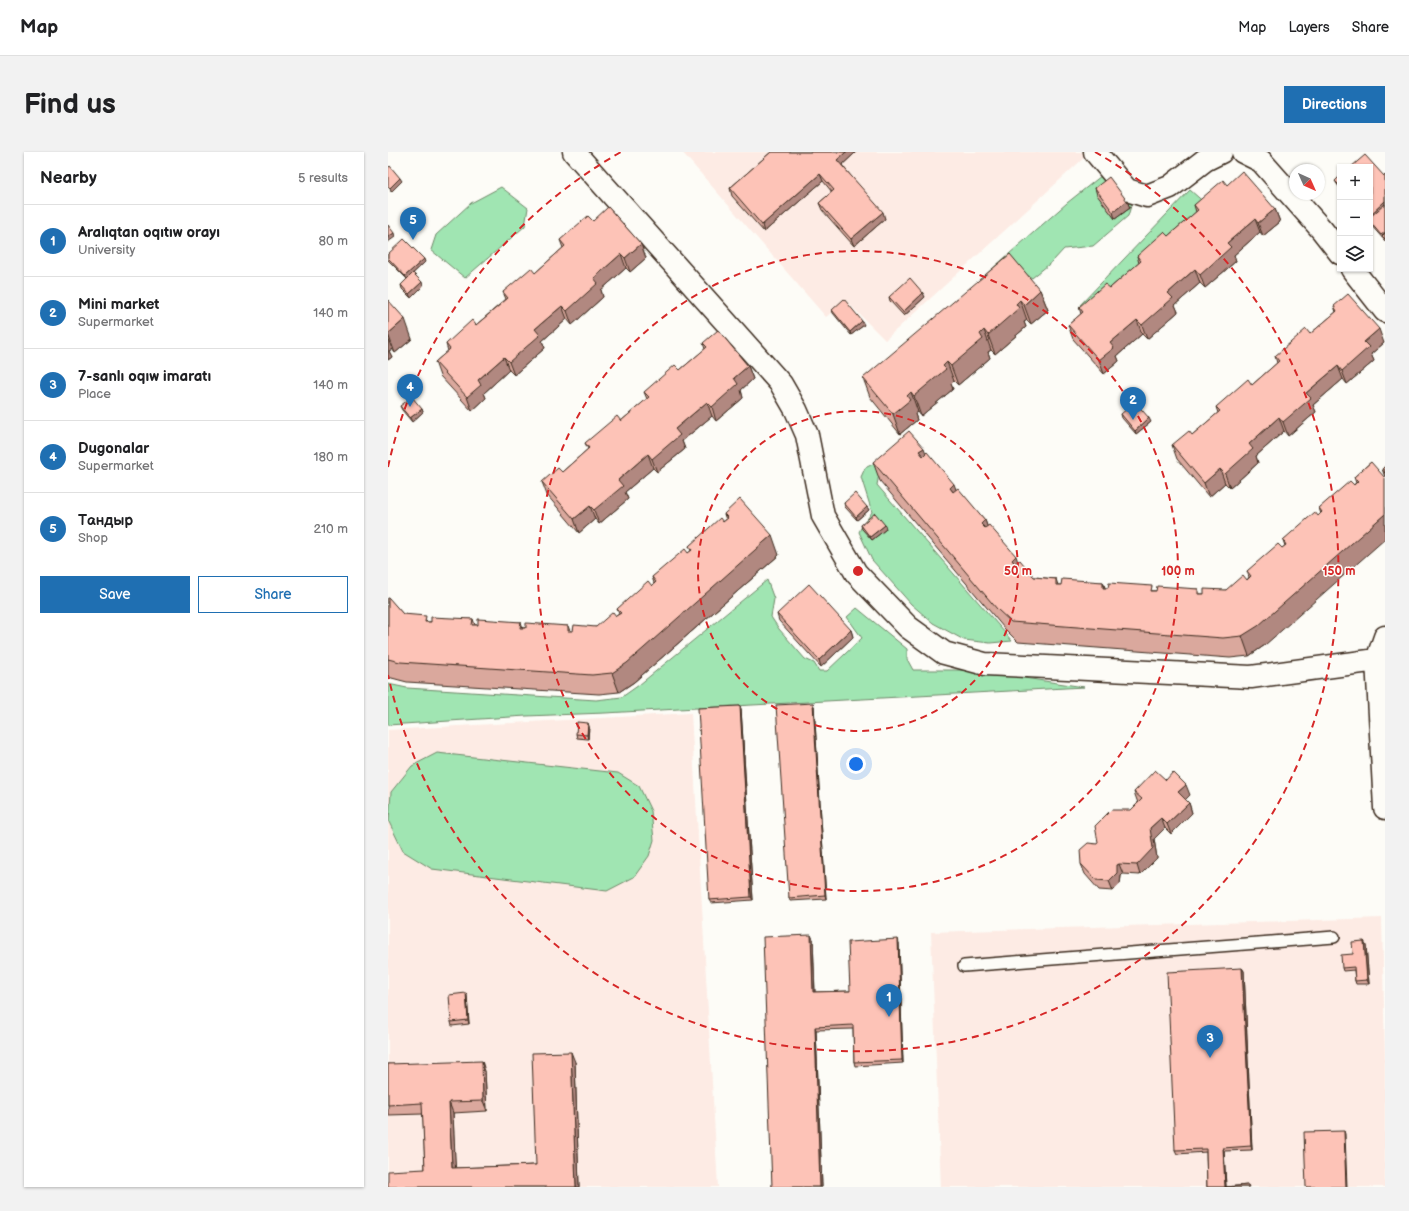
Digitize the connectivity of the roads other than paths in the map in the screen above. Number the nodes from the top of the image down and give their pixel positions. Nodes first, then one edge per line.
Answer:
1 (574, 152) edge
2 (1095, 152) edge
3 (1221, 152) edge
4 (1243, 152) edge
5 (1337, 249) edge
6 (1354, 272) edge
7 (1385, 311) edge
8 (1385, 637) edge
9 (1377, 660) junction
10 (1385, 808) edge
11 (1334, 938) dead end
12 (964, 966) dead end

1 - 9 street
2 - 3 street
4 - 5 street
6 - 7 street
8 - 9 street
9 - 10 street
11 - 12 lane

